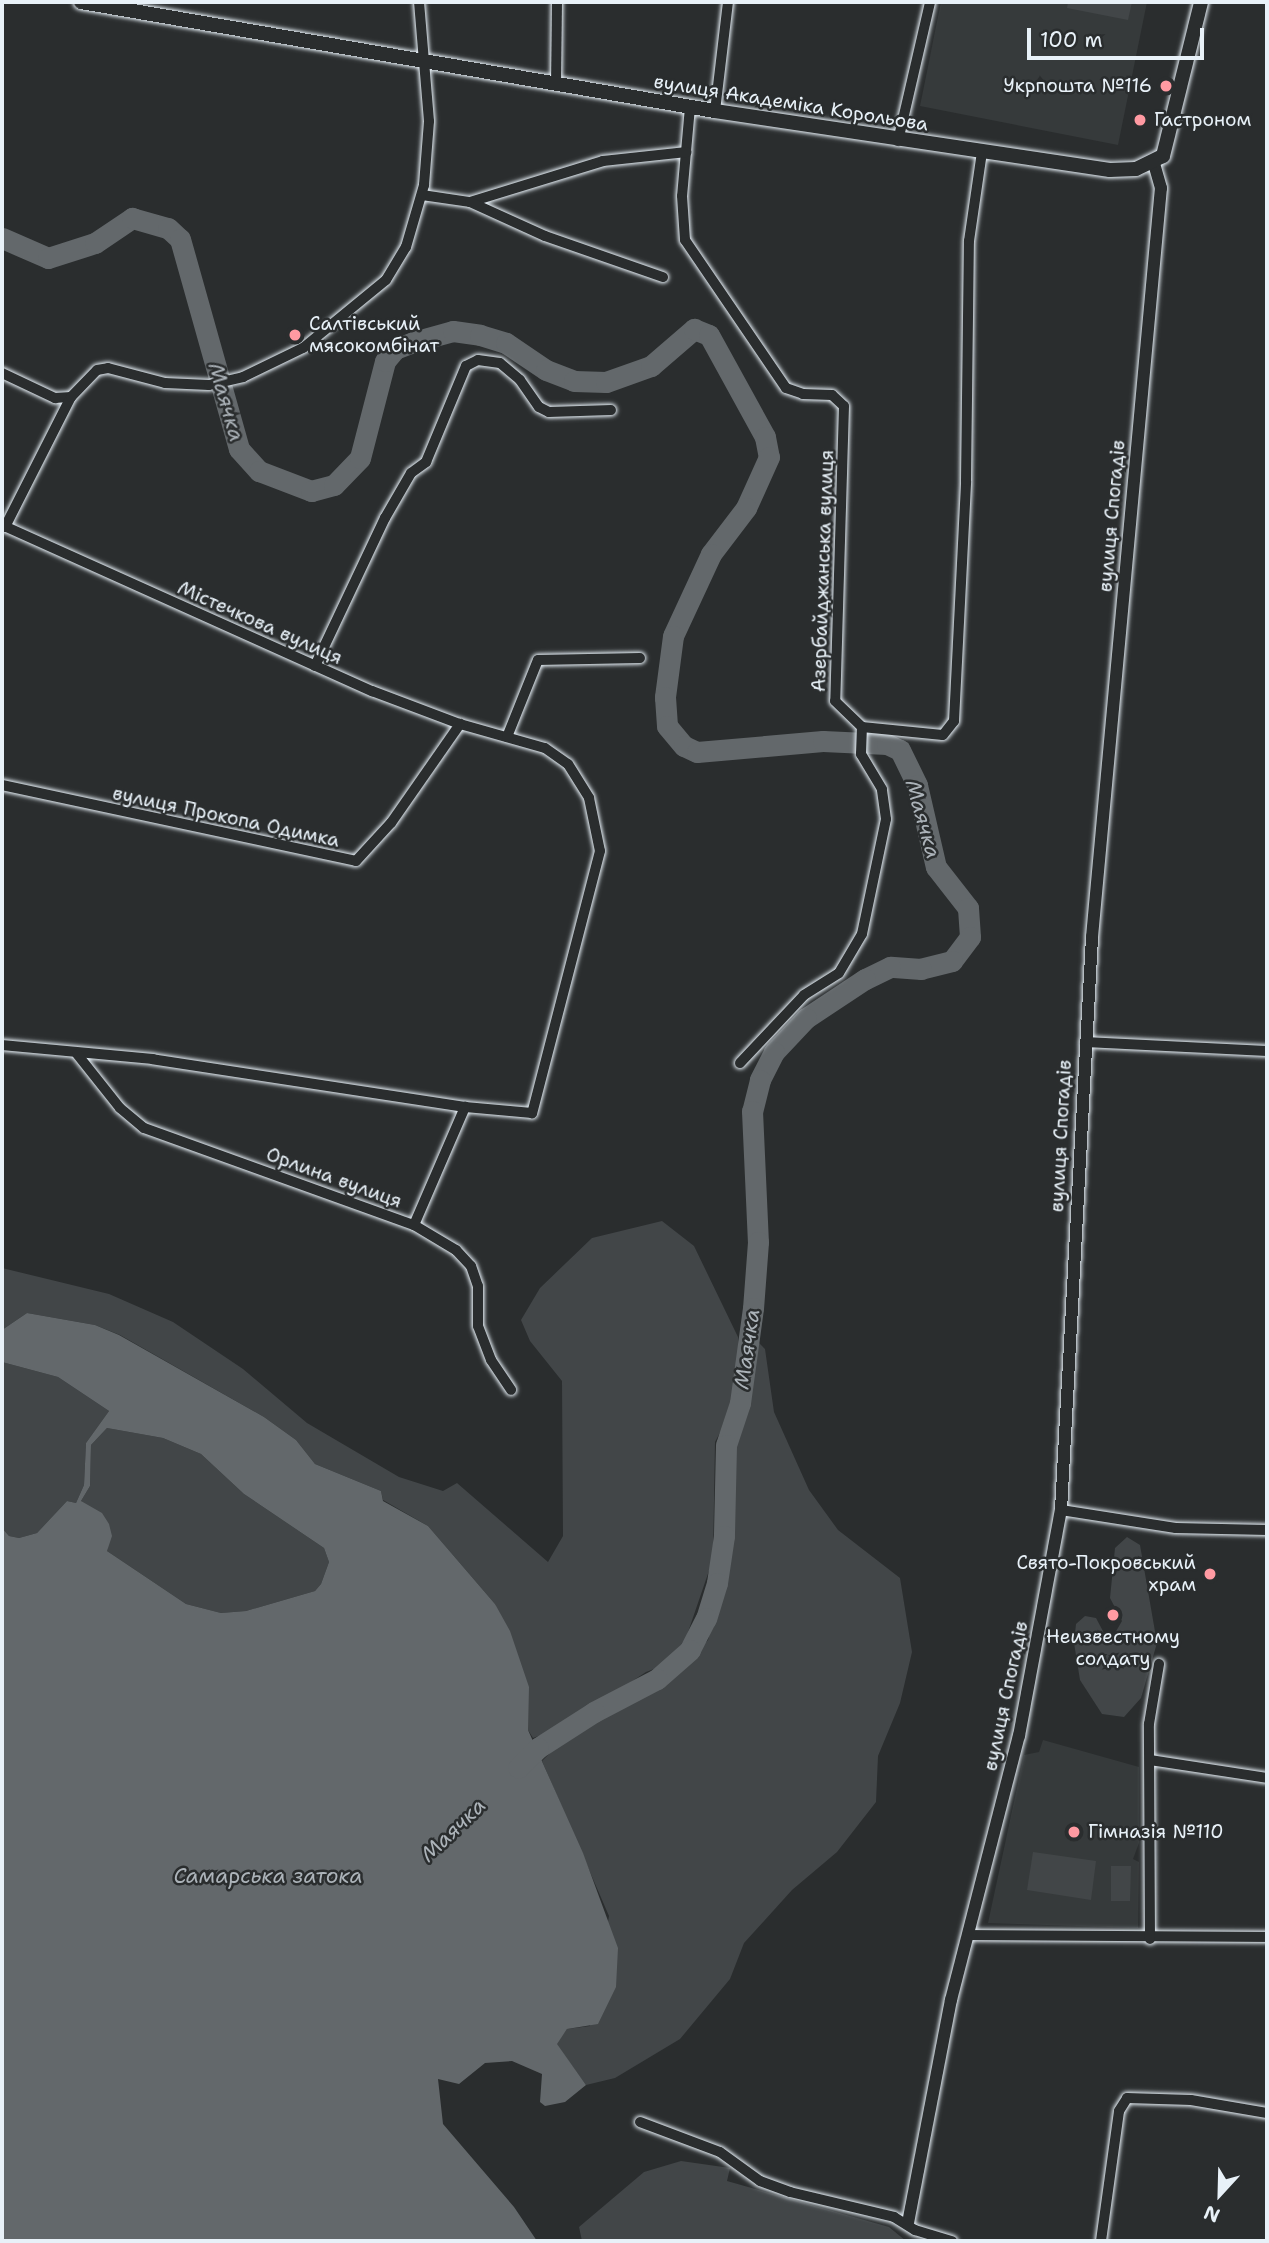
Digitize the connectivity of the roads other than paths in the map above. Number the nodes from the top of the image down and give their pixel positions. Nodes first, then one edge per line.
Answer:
1 (81, 2) edge
2 (419, 2) edge
3 (556, 2) edge
4 (728, 2) edge
5 (930, 2) edge
6 (1201, 2) edge
7 (423, 62) junction
8 (556, 85) junction
9 (690, 107) junction
10 (715, 111) junction
11 (898, 141) junction
12 (687, 152) junction
13 (982, 152) junction
14 (1154, 163) junction
15 (422, 195) junction
16 (470, 202) junction
17 (663, 277) dead end
18 (2, 373) edge
19 (71, 397) junction
20 (611, 410) dead end
21 (3, 526) edge
22 (640, 657) dead end
23 (315, 666) junction
24 (460, 724) junction
25 (862, 731) junction
26 (507, 737) junction
27 (2, 785) edge
28 (1085, 1042) junction
29 (2, 1045) edge
30 (1267, 1051) edge
31 (77, 1054) junction
32 (740, 1063) dead end
33 (465, 1107) junction
34 (414, 1226) junction
35 (511, 1390) dead end
36 (1061, 1510) junction
37 (1267, 1530) edge
38 (1159, 1664) dead end
39 (1150, 1760) junction
40 (1267, 1777) edge
41 (969, 1935) junction
42 (1267, 1937) edge
43 (1150, 1939) junction
44 (1267, 2113) edge
45 (640, 2122) dead end
46 (908, 2223) junction
47 (952, 2241) edge
48 (1101, 2241) edge

1 - 7 main road, вулиця Академіка Корольова
2 - 7 street
3 - 8 street
4 - 10 street
5 - 11 street
6 - 14 main road
7 - 8 main road, вулиця Академіка Корольова
7 - 15 street
8 - 9 main road, вулиця Академіка Корольова
9 - 10 main road, вулиця Академіка Корольова
9 - 12 street, Азербайджанська вулиця
10 - 11 main road, вулиця Академіка Корольова
11 - 13 main road, вулиця Академіка Корольова
12 - 16 street
12 - 25 street, Азербайджанська вулиця
13 - 14 main road, вулиця Академіка Корольова
13 - 25 street
14 - 28 street, вулиця Спогадів
15 - 16 street
15 - 19 street, Містечкова вулиця
16 - 17 street
18 - 19 street
19 - 21 street, Містечкова вулиця
20 - 23 street
21 - 23 street, Містечкова вулиця
22 - 26 street
23 - 24 street, Містечкова вулиця
24 - 26 street, Містечкова вулиця
24 - 27 street, вулиця Прокопа Одимка
25 - 32 street
26 - 33 street, Містечкова вулиця
28 - 30 street, вулиця Спогадів
28 - 36 street, вулиця Спогадів
29 - 31 street
31 - 33 street
31 - 34 street, Орлина вулиця
33 - 34 street
34 - 35 street, Орлина вулиця
36 - 37 street
36 - 41 street, вулиця Спогадів
38 - 39 street
39 - 40 street
39 - 43 street
41 - 43 street
41 - 46 street, вулиця Спогадів
42 - 43 street
44 - 48 street
45 - 46 street
46 - 47 street

